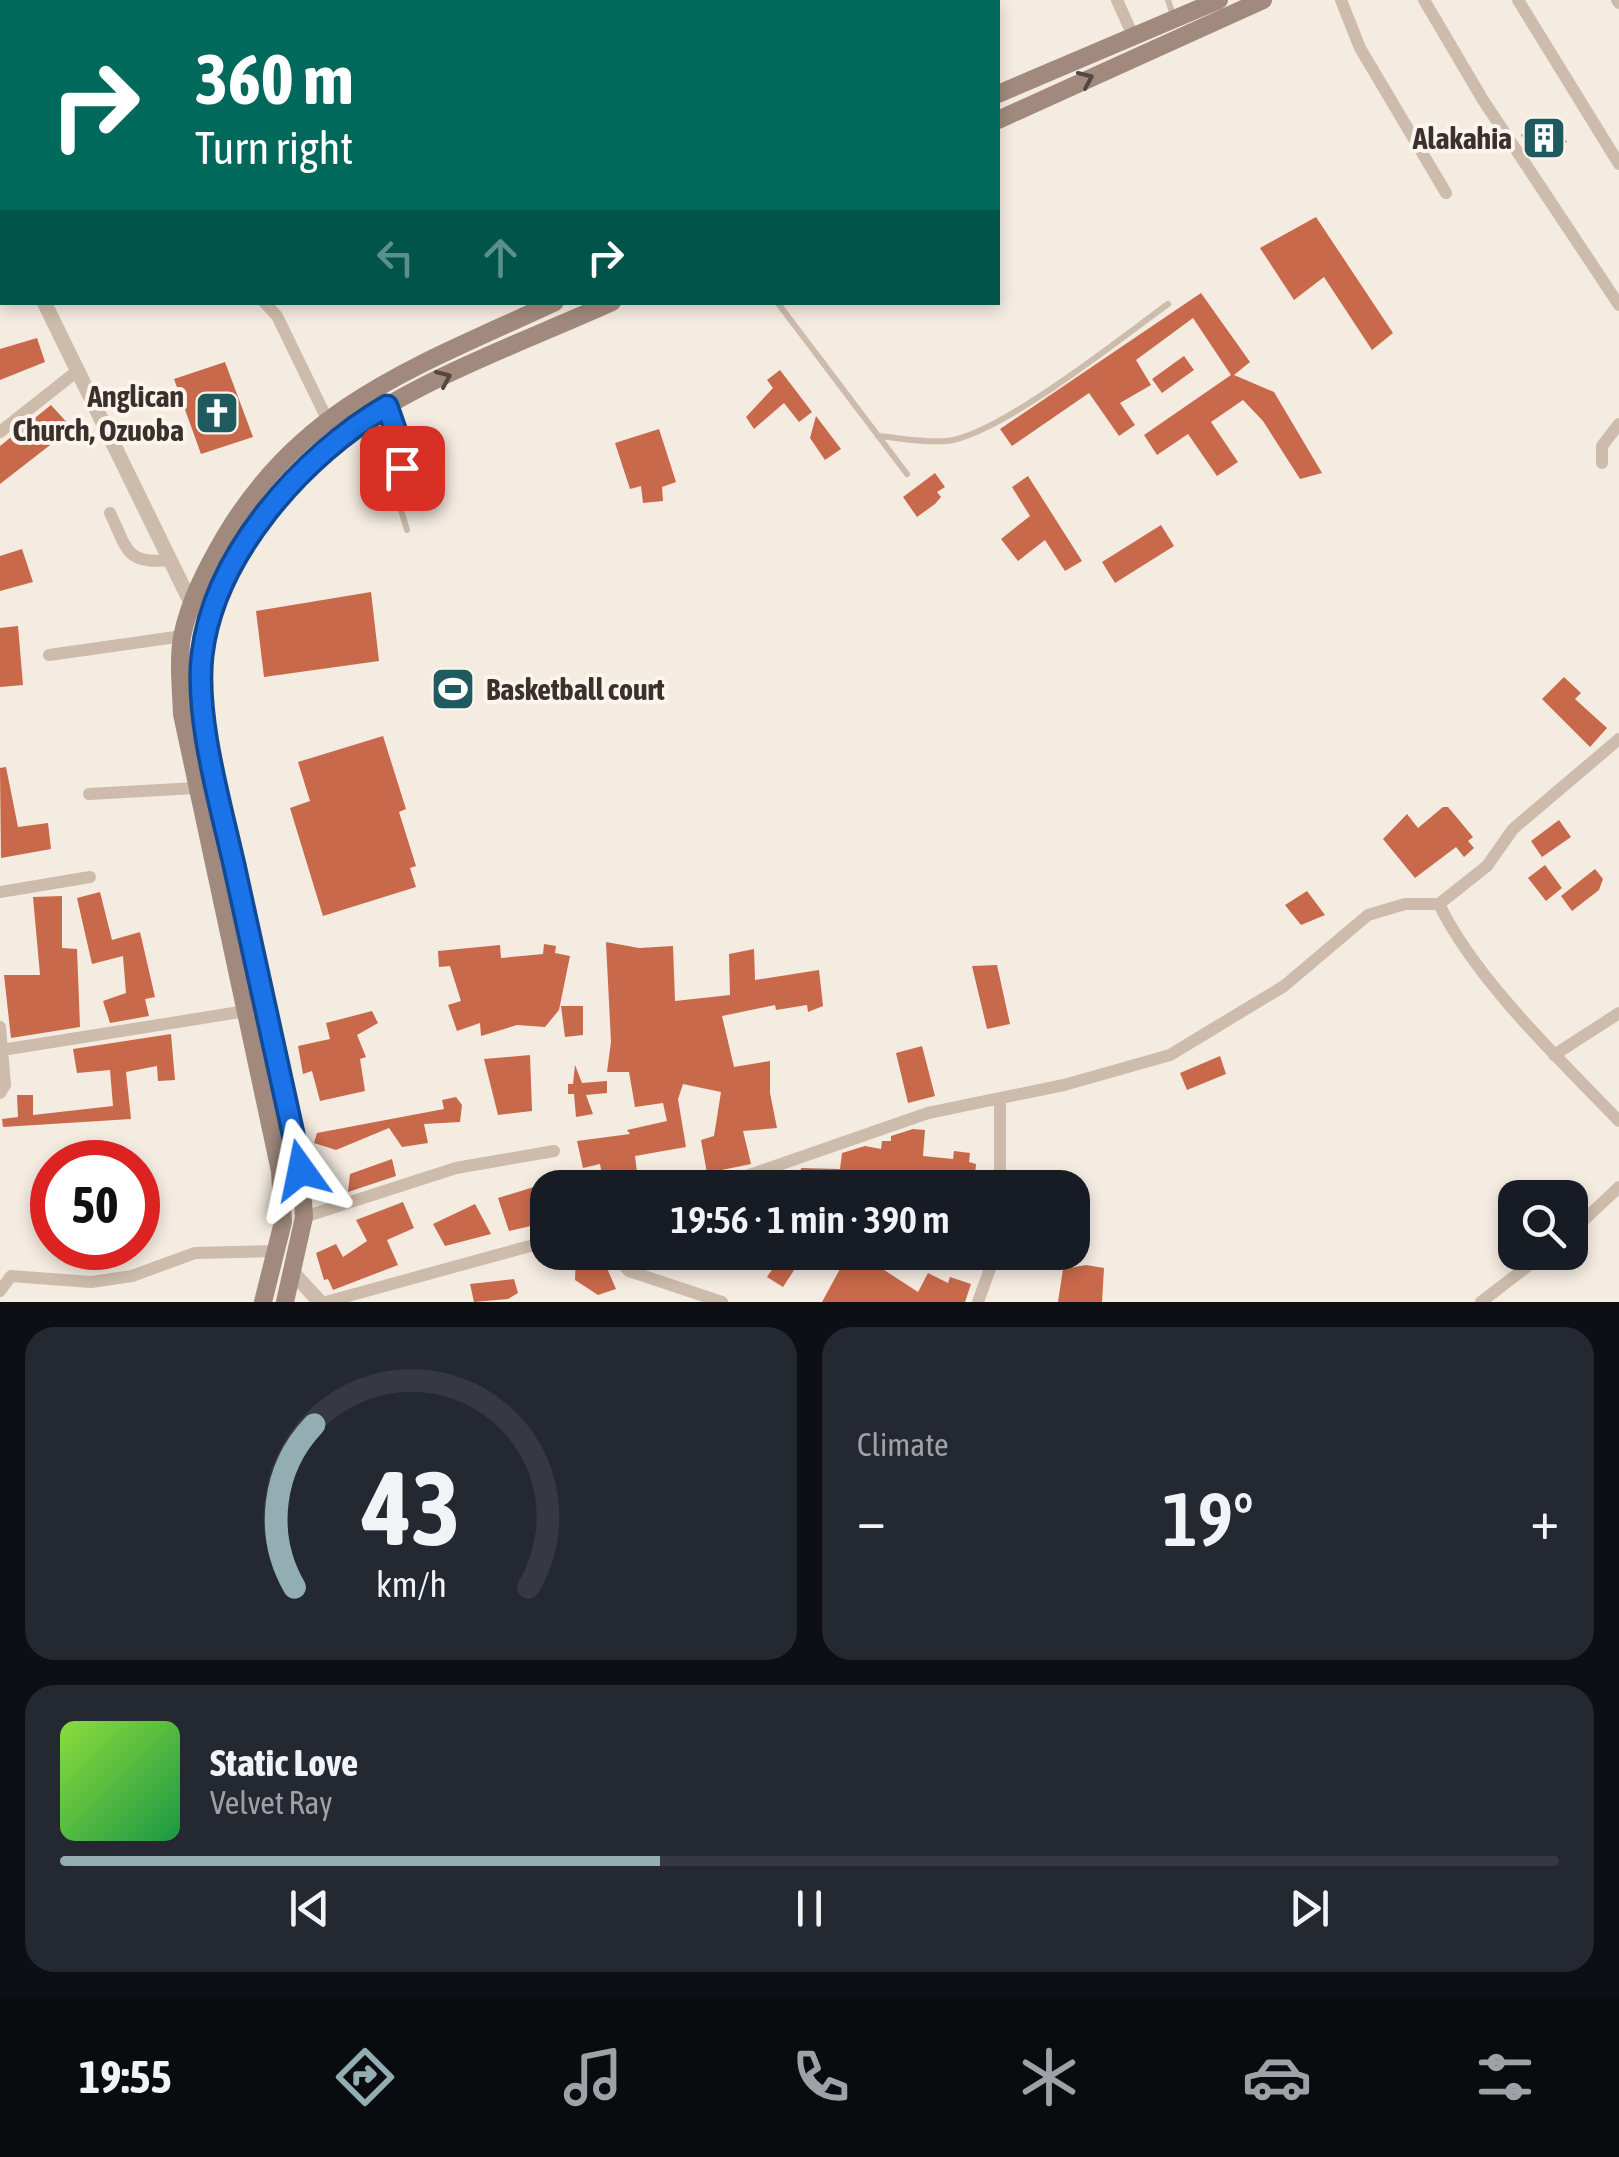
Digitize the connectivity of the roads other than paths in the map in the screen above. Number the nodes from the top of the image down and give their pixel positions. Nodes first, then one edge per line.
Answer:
1 (1117, 0) edge
2 (1168, 0) edge
3 (1219, 0) edge
4 (1263, 0) edge
5 (1341, 0) edge
6 (1424, 0) edge
7 (1518, 0) edge
8 (1174, 20) junction
9 (1134, 38) junction
10 (1000, 94) edge
11 (1002, 118) edge
12 (1619, 164) edge
13 (1446, 193) dead end
14 (1168, 304) dead end
15 (45, 305) edge
16 (267, 305) edge
17 (549, 305) edge
18 (606, 305) edge
19 (779, 305) edge
20 (1619, 305) edge
21 (76, 372) junction
22 (387, 406) junction
23 (327, 419) junction
24 (1619, 424) edge
25 (0, 432) edge
26 (878, 436) junction
27 (1602, 463) dead end
28 (906, 474) dead end
29 (110, 513) dead end
30 (407, 530) dead end
31 (170, 560) junction
32 (192, 605) junction
33 (212, 617) junction
34 (182, 636) junction
35 (49, 654) dead end
36 (1619, 739) edge
37 (196, 788) junction
38 (89, 794) dead end
39 (90, 877) dead end
40 (0, 892) edge
41 (1439, 904) junction
42 (246, 1011) junction
43 (1619, 1012) edge
44 (0, 1027) edge
45 (2, 1050) edge
46 (1554, 1055) junction
47 (0, 1094) edge
48 (1000, 1098) junction
49 (1619, 1121) edge
50 (554, 1151) dead end
51 (764, 1170) edge
52 (1000, 1170) edge
53 (1619, 1186) edge
54 (1588, 1216) edge
55 (304, 1217) junction
56 (530, 1246) edge
57 (277, 1251) junction
58 (628, 1270) edge
59 (990, 1270) edge
60 (1523, 1270) edge
61 (294, 1274) junction
62 (0, 1291) edge
63 (263, 1302) edge
64 (286, 1302) edge
65 (323, 1302) edge
66 (722, 1302) edge
67 (978, 1302) edge
68 (1481, 1302) edge

1 - 9 street
2 - 8 lane
3 - 8 main road
11 -> 4 main road
5 - 13 street
6 - 20 street
7 - 12 street
8 - 9 main road
9 - 10 main road
14 - 26 lane
15 - 21 street
16 - 23 street
17 - 23 main road
22 -> 18 main road
19 - 26 lane
21 - 25 street
21 - 31 street
22 - 30 lane
22 - 33 main road
23 - 32 main road
24 - 27 street
26 - 28 lane
29 - 31 street
31 - 32 street
32 - 33 street
32 - 34 main road
33 - 55 main road
34 - 35 street
34 - 37 main road
36 - 41 street
37 - 38 street
37 - 42 main road
39 - 40 street
41 - 46 street
41 - 48 street
42 - 45 street
42 - 57 main road
43 - 46 street
44 - 45 street
45 - 47 street
46 - 49 street
48 - 51 street
48 - 52 street
50 - 55 street
53 - 54 street
55 - 61 main road
56 - 65 street
57 - 62 street
57 - 63 main road
58 - 66 street
59 - 67 street
60 - 68 street
61 - 64 main road
61 - 65 street

